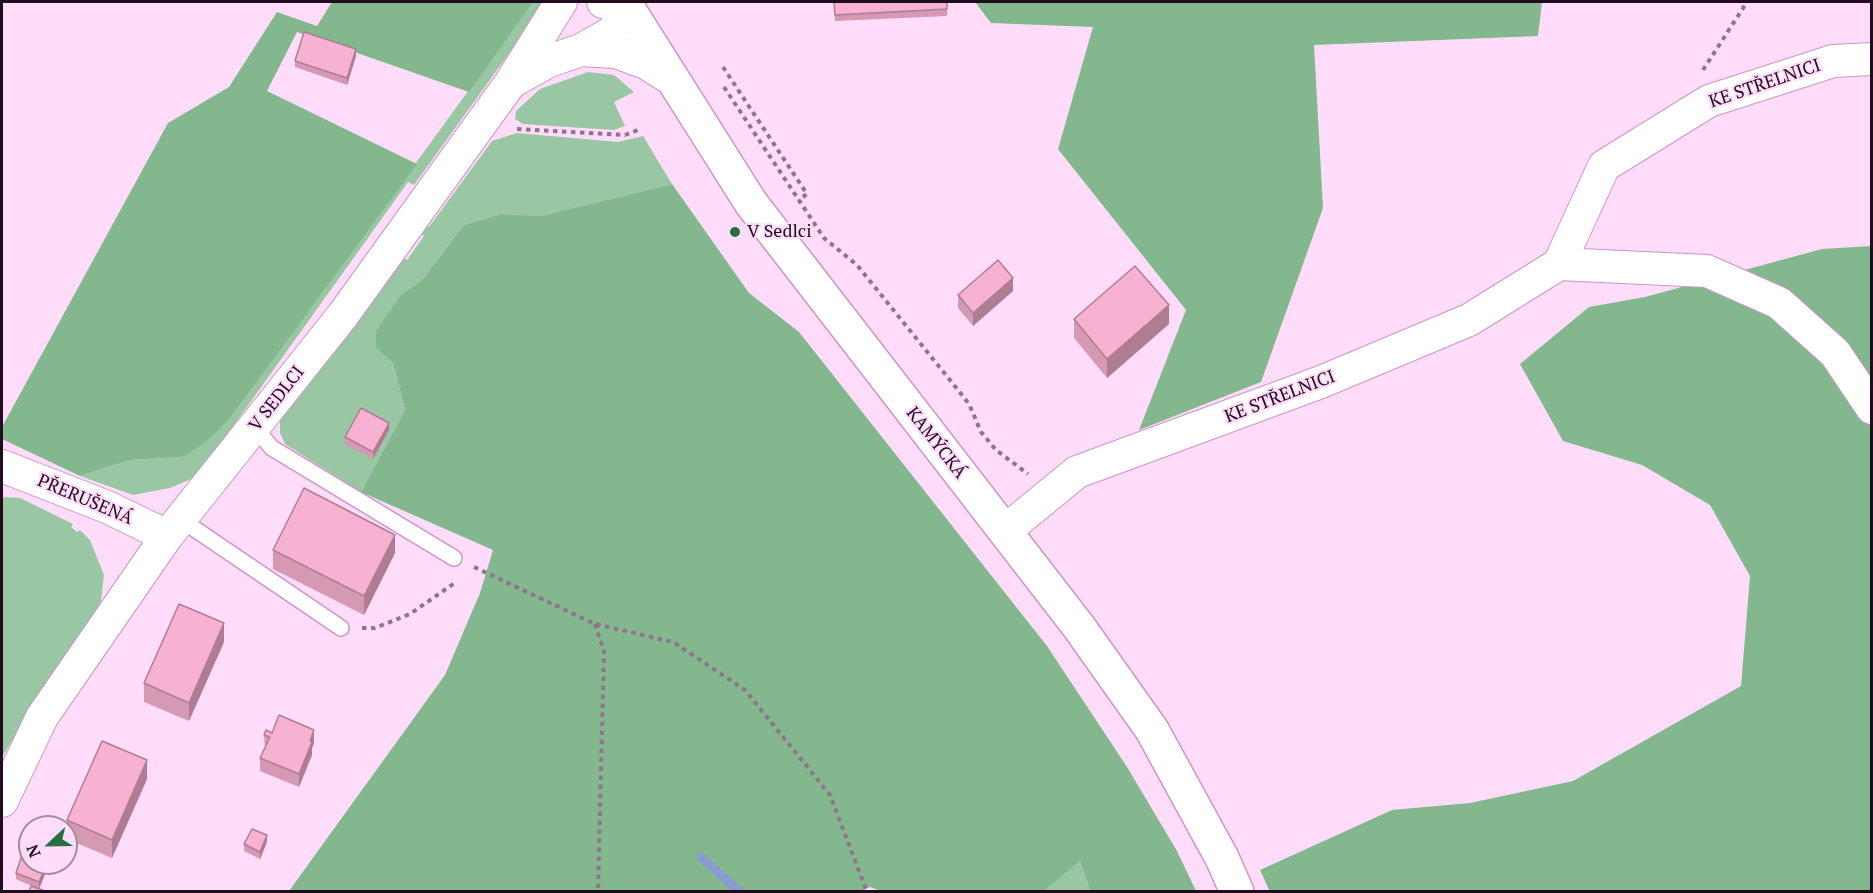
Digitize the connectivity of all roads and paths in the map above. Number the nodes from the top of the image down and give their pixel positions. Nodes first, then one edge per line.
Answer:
1 (1747, 2) edge
2 (567, 3) edge
3 (618, 4) edge
4 (581, 50) junction
5 (1872, 59) edge
6 (723, 67) dead end
7 (1698, 78) dead end
8 (673, 80) junction
9 (511, 82) junction
10 (724, 87) dead end
11 (510, 128) dead end
12 (638, 130) dead end
13 (799, 201) junction
14 (1559, 264) junction
15 (1872, 408) edge
16 (254, 427) junction
17 (2, 466) edge
18 (1051, 495) junction
19 (173, 528) junction
20 (1005, 531) junction
21 (454, 558) joint
22 (476, 567) junction
23 (467, 574) dead end
24 (457, 581) dead end
25 (596, 624) junction
26 (341, 628) joint
27 (2, 801) edge
28 (598, 891) edge
29 (867, 891) edge
30 (1237, 891) edge

1 - 7 path
2 - 9 street, V SEDLCI
3 - 4 street
3 - 8 main road, KAMÝCKÁ
4 - 8 street
4 - 9 street
5 - 14 street, KE STŘELNICI
6 - 13 path
8 - 20 main road, KAMÝCKÁ
9 - 16 street, V SEDLCI
10 - 13 path
11 - 12 path
13 - 18 path
14 - 15 street
14 - 18 street, KE STŘELNICI
16 - 19 street, V SEDLCI
16 - 21 lane
17 - 19 street, PŘERUŠENÁ
18 - 20 street, KE STŘELNICI
19 - 26 lane
19 - 27 street, V SEDLCI
20 - 30 main road, KAMÝCKÁ
21 - 22 path
22 - 23 path
22 - 25 path
24 - 26 path
25 - 28 path
25 - 29 path

